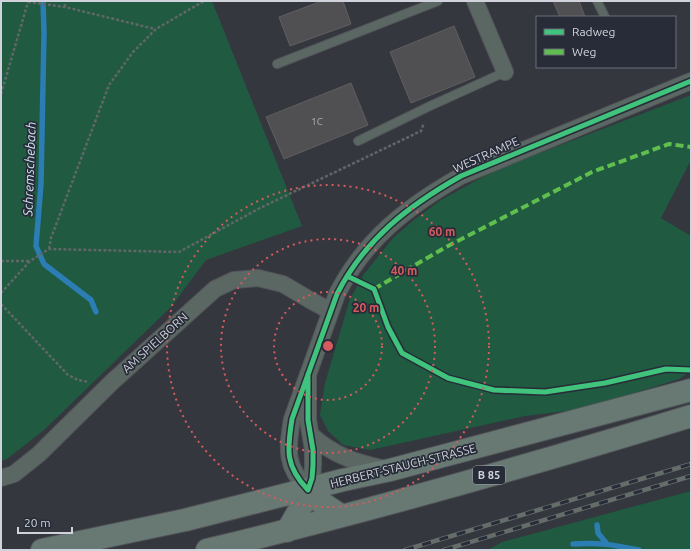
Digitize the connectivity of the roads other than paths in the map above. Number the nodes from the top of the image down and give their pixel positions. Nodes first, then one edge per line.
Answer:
1 (438, 1) edge
2 (475, 1) edge
3 (597, 1) edge
4 (604, 16) edge
5 (278, 64) dead end
6 (505, 72) joint
7 (691, 80) edge
8 (358, 141) dead end
9 (330, 311) junction
10 (308, 374) junction
11 (691, 390) edge
12 (691, 416) edge
13 (311, 435) junction
14 (390, 470) junction
15 (1, 478) edge
16 (308, 490) junction
17 (342, 516) junction
18 (287, 531) junction
19 (42, 550) edge
20 (206, 550) edge

1 - 5 lane
2 - 6 street
3 - 4 lane
6 - 8 lane
7 - 9 street, WESTRAMPE
9 - 10 street, WESTRAMPE
9 - 15 street, AM SPIELBORN
10 - 13 street, WESTRAMPE
10 - 16 street, WESTRAMPE
11 - 14 main road, HERBERT-STAUCH-STRASSE / B 85
12 - 17 main road, B 85
13 - 14 street
13 - 16 street, WESTRAMPE
14 - 16 main road, HERBERT-STAUCH-STRASSE / B 85
16 - 17 main road
16 - 18 main road
16 - 19 main road, HERBERT-STAUCH-STRASSE / B 85
17 - 18 main road, B 85
18 - 20 main road, B 85

